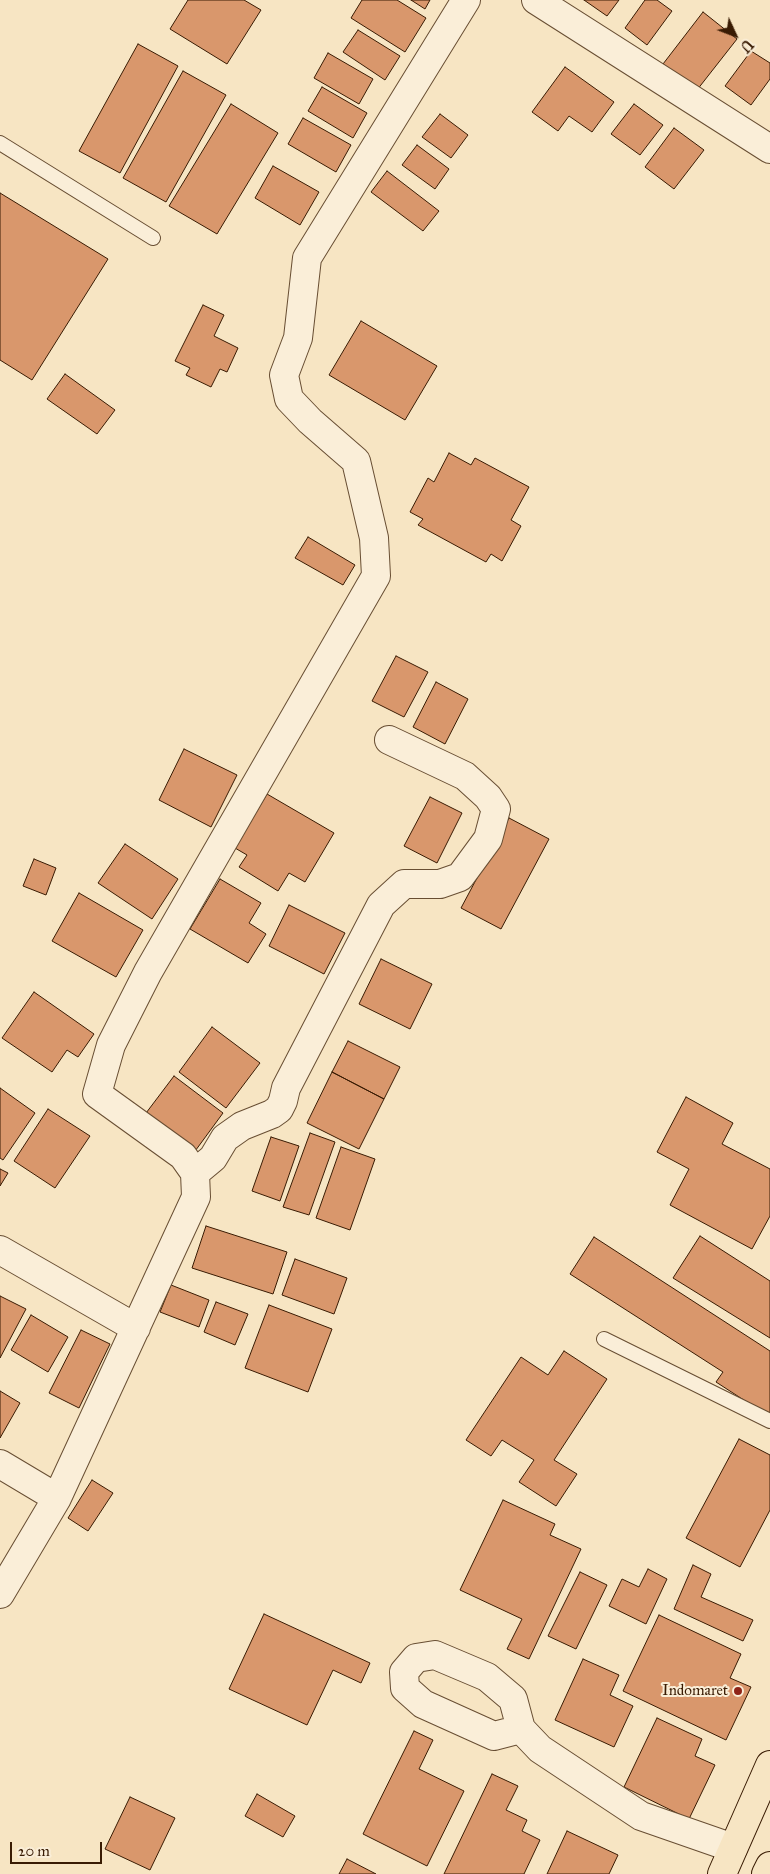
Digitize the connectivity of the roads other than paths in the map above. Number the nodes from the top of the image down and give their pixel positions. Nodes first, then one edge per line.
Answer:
1 (466, 0) edge
2 (536, 0) edge
3 (0, 144) edge
4 (770, 149) edge
5 (153, 238) dead end
6 (388, 740) dead end
7 (195, 1173) junction
8 (0, 1250) edge
9 (136, 1328) junction
10 (604, 1339) dead end
11 (770, 1421) edge
12 (0, 1464) edge
13 (57, 1498) junction
14 (0, 1594) edge
15 (521, 1728) dead end
16 (770, 1765) edge
17 (733, 1848) junction
18 (770, 1866) edge
19 (722, 1874) edge
20 (766, 1874) edge

1 - 7 street
2 - 4 street
3 - 5 lane
6 - 7 street
7 - 9 street
8 - 9 street
9 - 13 street
10 - 11 lane
12 - 13 street
13 - 14 street
15 - 17 street
16 - 17 highway
17 - 19 highway
18 - 20 highway

